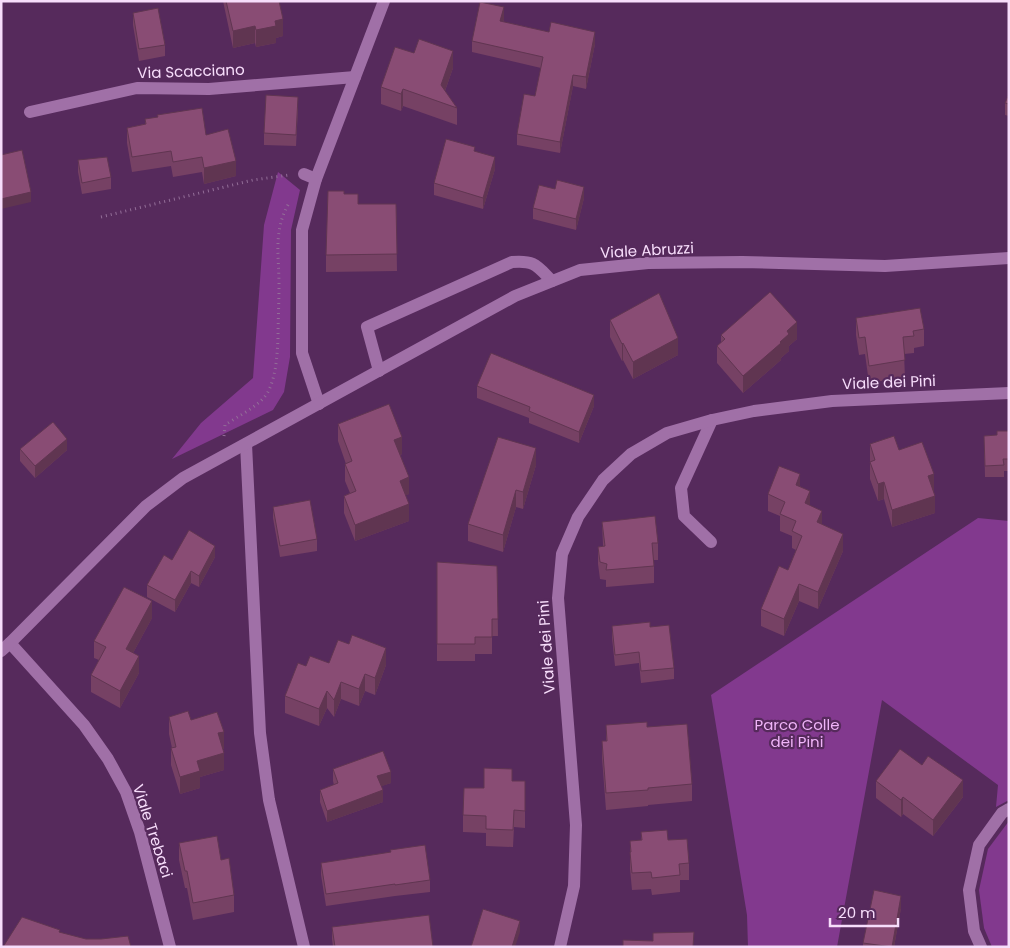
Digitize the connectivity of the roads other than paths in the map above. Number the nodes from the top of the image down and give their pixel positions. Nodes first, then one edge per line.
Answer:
1 (384, 1) edge
2 (354, 77) junction
3 (30, 112) dead end
4 (1009, 258) edge
5 (552, 281) junction
6 (379, 370) junction
7 (1009, 394) edge
8 (318, 404) junction
9 (712, 420) junction
10 (246, 444) junction
11 (712, 542) dead end
12 (6, 647) edge
13 (1009, 809) edge
14 (170, 947) edge
15 (304, 947) edge
16 (560, 947) edge
17 (981, 947) edge

1 - 2 street
2 - 3 street, Via Scacciano
2 - 8 street
4 - 5 street, Viale Abruzzi
5 - 6 street, Viale Abruzzi
5 - 6 street
6 - 8 street, Viale Abruzzi
7 - 9 street, Viale dei Pini
8 - 10 street, Viale Abruzzi
9 - 11 street
9 - 16 street, Viale dei Pini
10 - 12 street, Viale Abruzzi
10 - 15 street
12 - 14 street, Viale Trebaci
13 - 17 street

